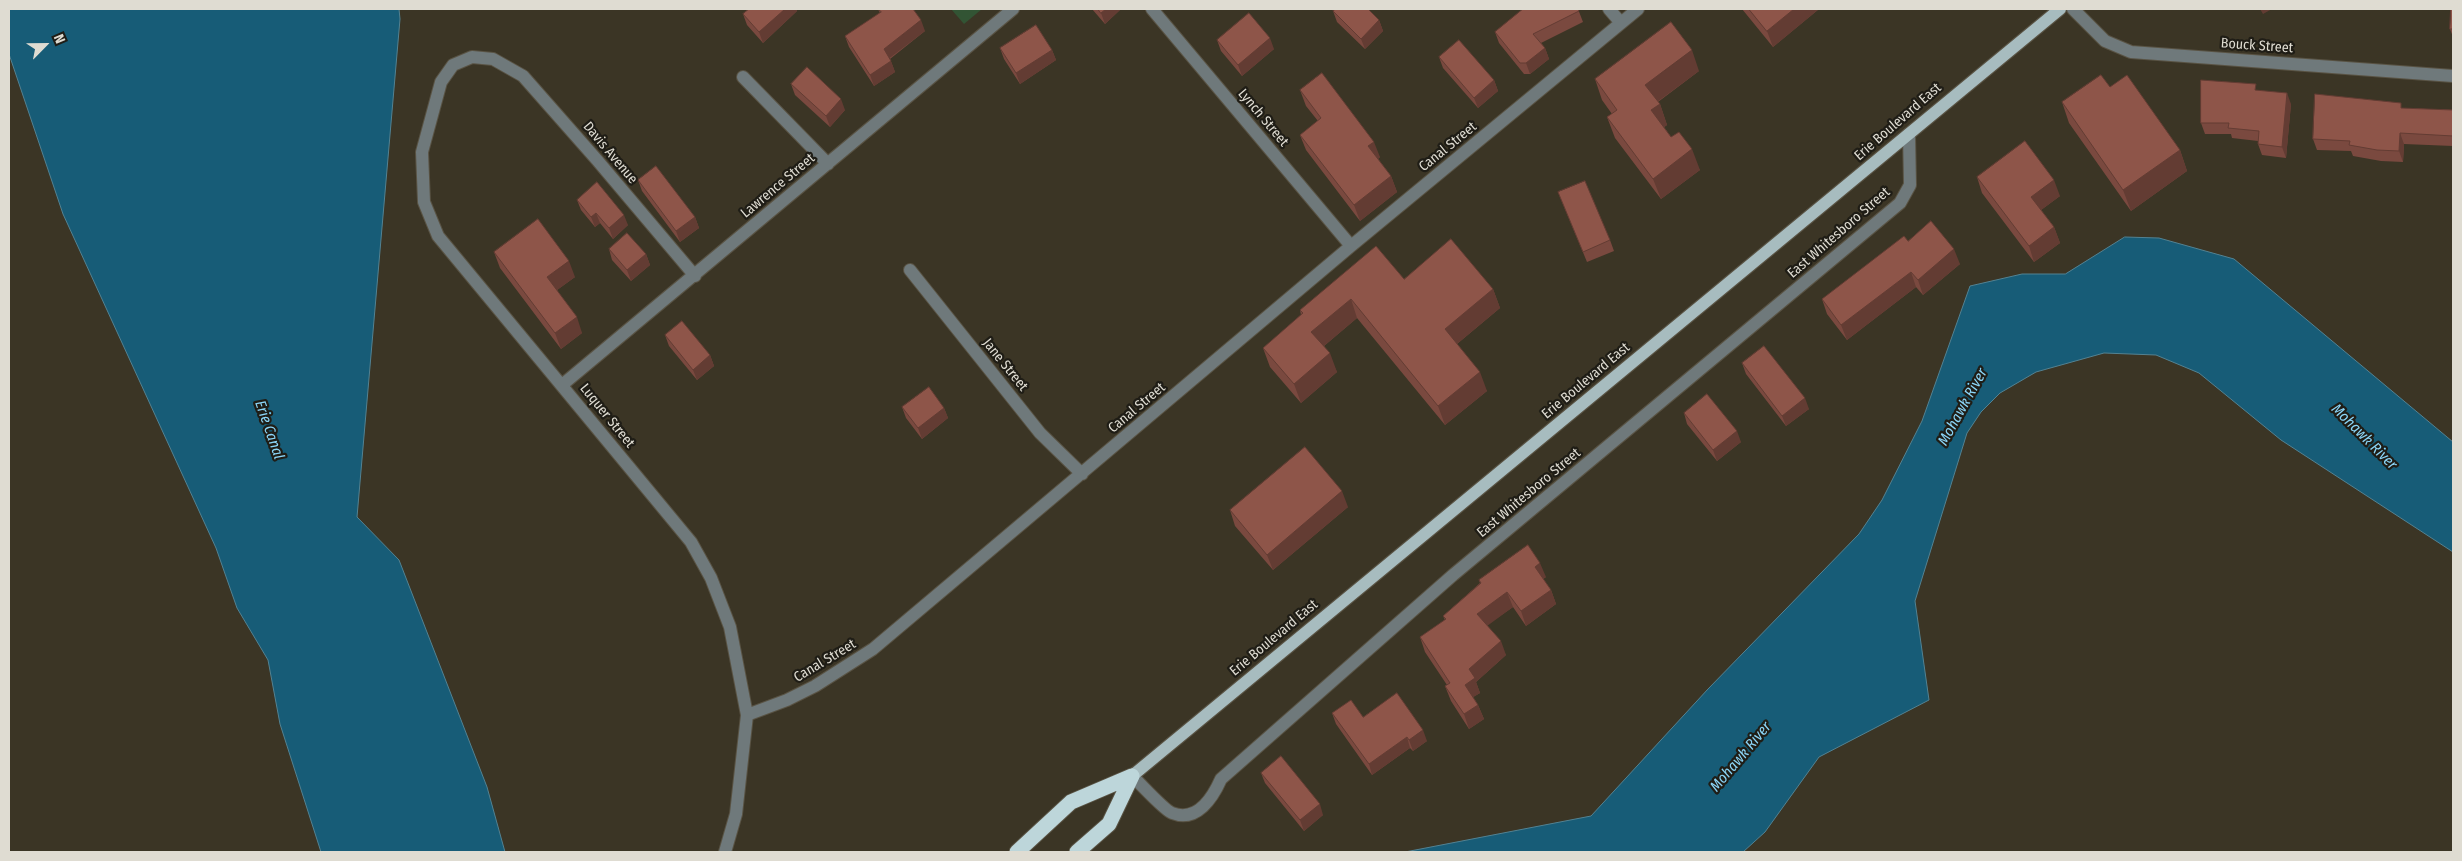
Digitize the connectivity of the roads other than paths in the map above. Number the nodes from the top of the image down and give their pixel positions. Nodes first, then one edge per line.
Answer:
1 (1013, 9) edge
2 (1152, 9) edge
3 (1609, 9) edge
4 (1638, 9) edge
5 (2060, 9) edge
6 (2073, 9) edge
7 (1621, 23) junction
8 (493, 59) joint
9 (2453, 76) edge
10 (743, 77) dead end
11 (1909, 134) junction
12 (828, 164) junction
13 (1351, 246) junction
14 (910, 270) dead end
15 (695, 276) junction
16 (562, 385) junction
17 (1082, 474) junction
18 (747, 715) junction
19 (1132, 776) junction
20 (725, 852) edge
21 (1017, 852) edge
22 (1077, 852) edge

1 - 12 street, Lawrence Street
2 - 13 street, Lynch Street
3 - 7 street
4 - 7 street, Canal Street
5 - 11 main road, Erie Boulevard East
6 - 9 street, Bouck Street
7 - 13 street, Canal Street
8 - 15 street, Davis Avenue
8 - 16 street, Luquer Street
10 - 12 street
11 - 19 main road, Erie Boulevard East
11 - 19 street, East Whitesboro Street
12 - 15 street, Lawrence Street
13 - 17 street, Canal Street
14 - 17 street, Jane Street
15 - 16 street, Lawrence Street
16 - 18 street, Luquer Street
17 - 18 street, Canal Street
18 - 20 street
19 - 21 highway, Erie Boulevard East
19 - 22 highway, Erie Boulevard East

